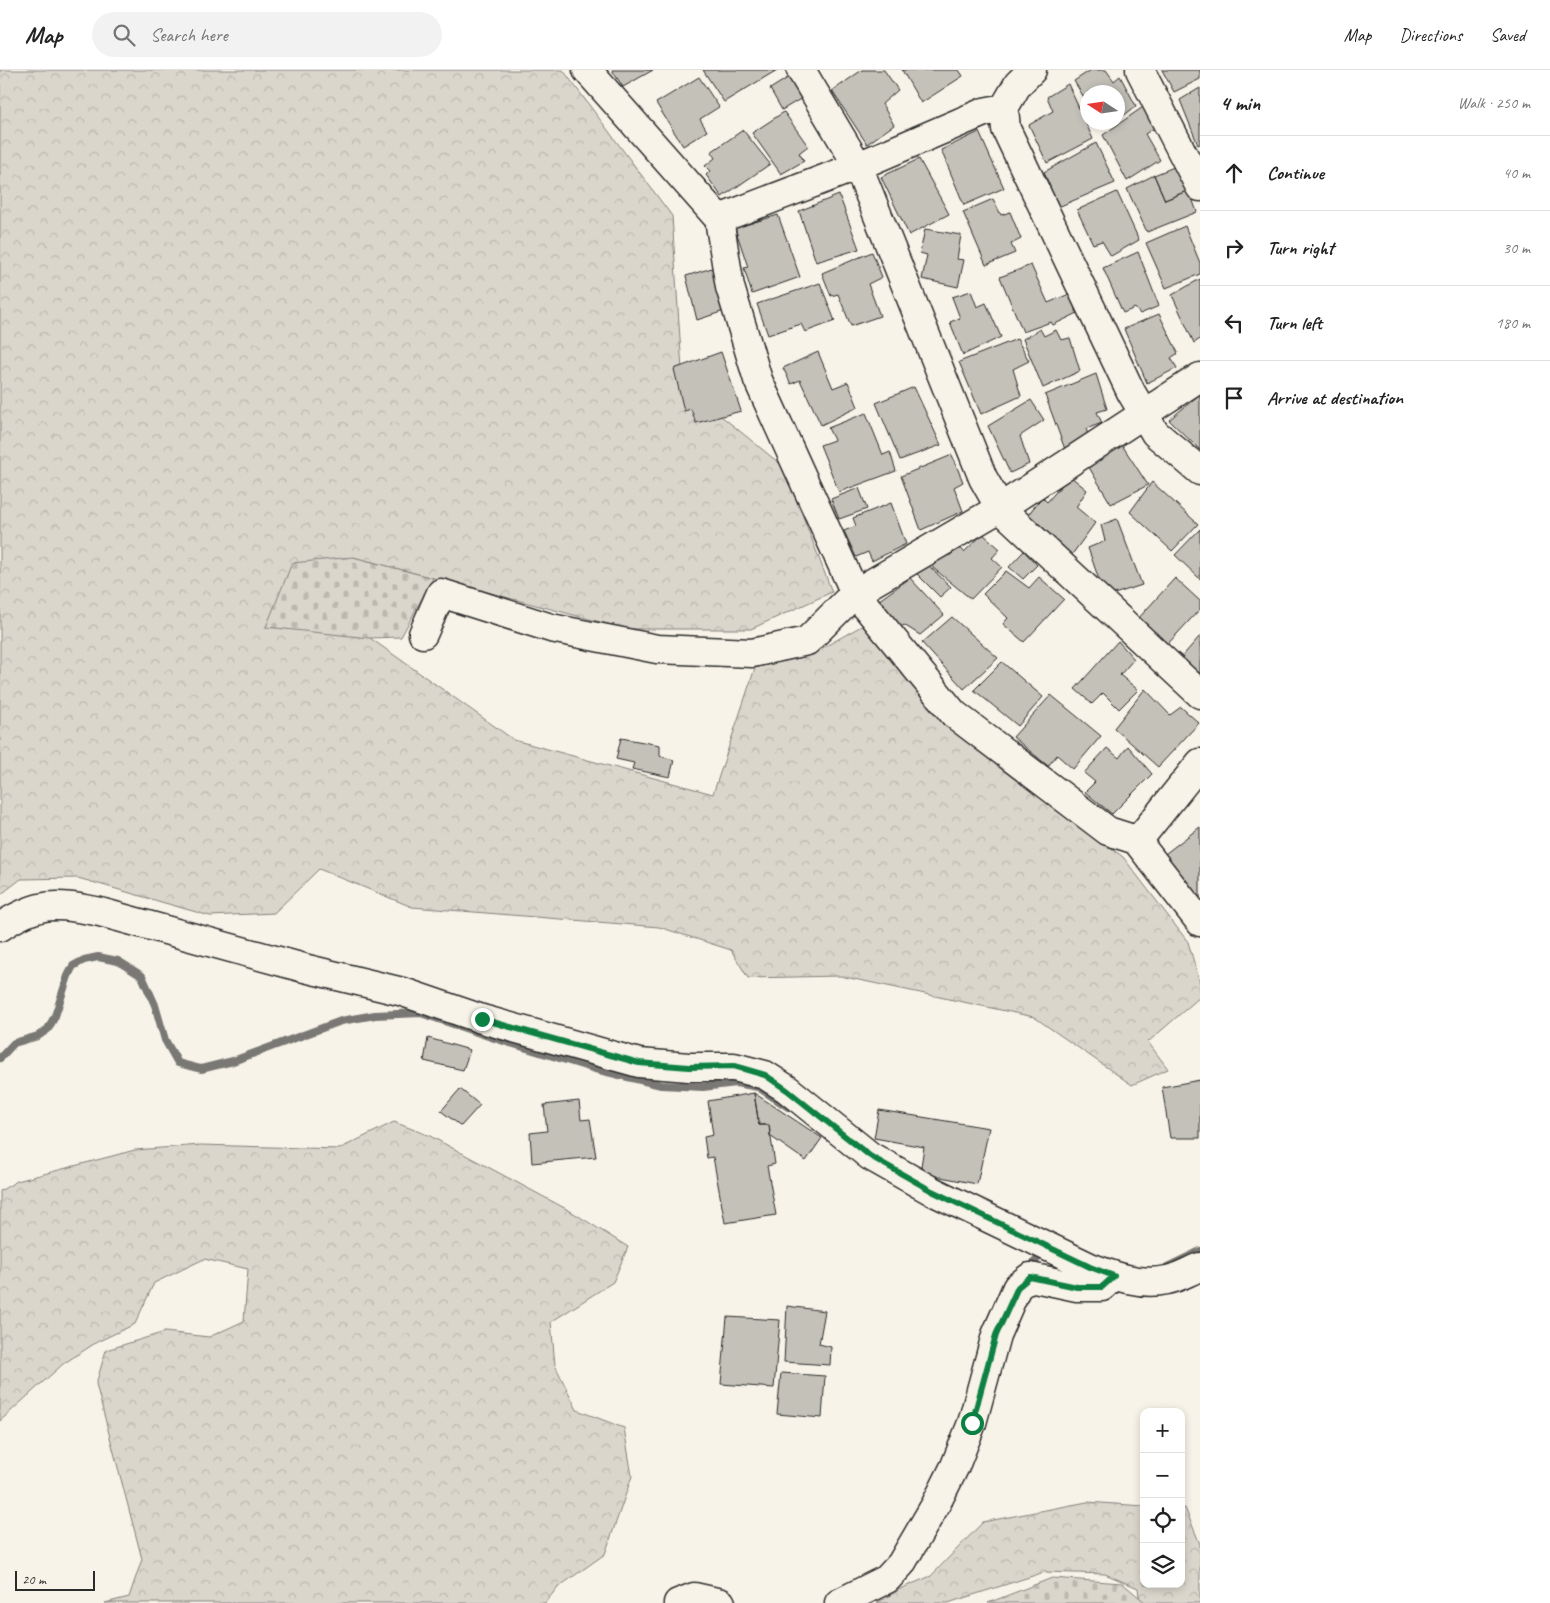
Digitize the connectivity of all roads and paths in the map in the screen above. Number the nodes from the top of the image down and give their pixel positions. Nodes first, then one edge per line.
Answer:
1 (587, 70) edge
2 (800, 70) edge
3 (1032, 70) edge
4 (1140, 70) edge
5 (1004, 108) junction
6 (858, 166) junction
7 (1200, 187) edge
8 (719, 219) junction
9 (1200, 377) edge
10 (1143, 414) junction
11 (1200, 471) edge
12 (1000, 508) junction
13 (855, 594) junction
14 (423, 634) dead end
15 (1200, 694) edge
16 (1200, 763) edge
17 (1136, 840) junction
18 (1200, 922) edge
19 (0, 927) edge
20 (1200, 1267) edge
21 (1114, 1276) junction
22 (678, 1603) edge
23 (722, 1603) edge
24 (839, 1603) edge

1 - 8 street
2 - 6 street
3 - 5 street
4 - 7 street
5 - 6 street
5 - 10 street
6 - 8 street
6 - 12 street
8 - 13 street
9 - 10 street
10 - 11 street
10 - 12 street
12 - 13 street
12 - 15 street
13 - 14 street
13 - 17 street
16 - 17 street
17 - 18 street
19 - 21 street
20 - 21 street
21 - 24 street
22 - 23 street

